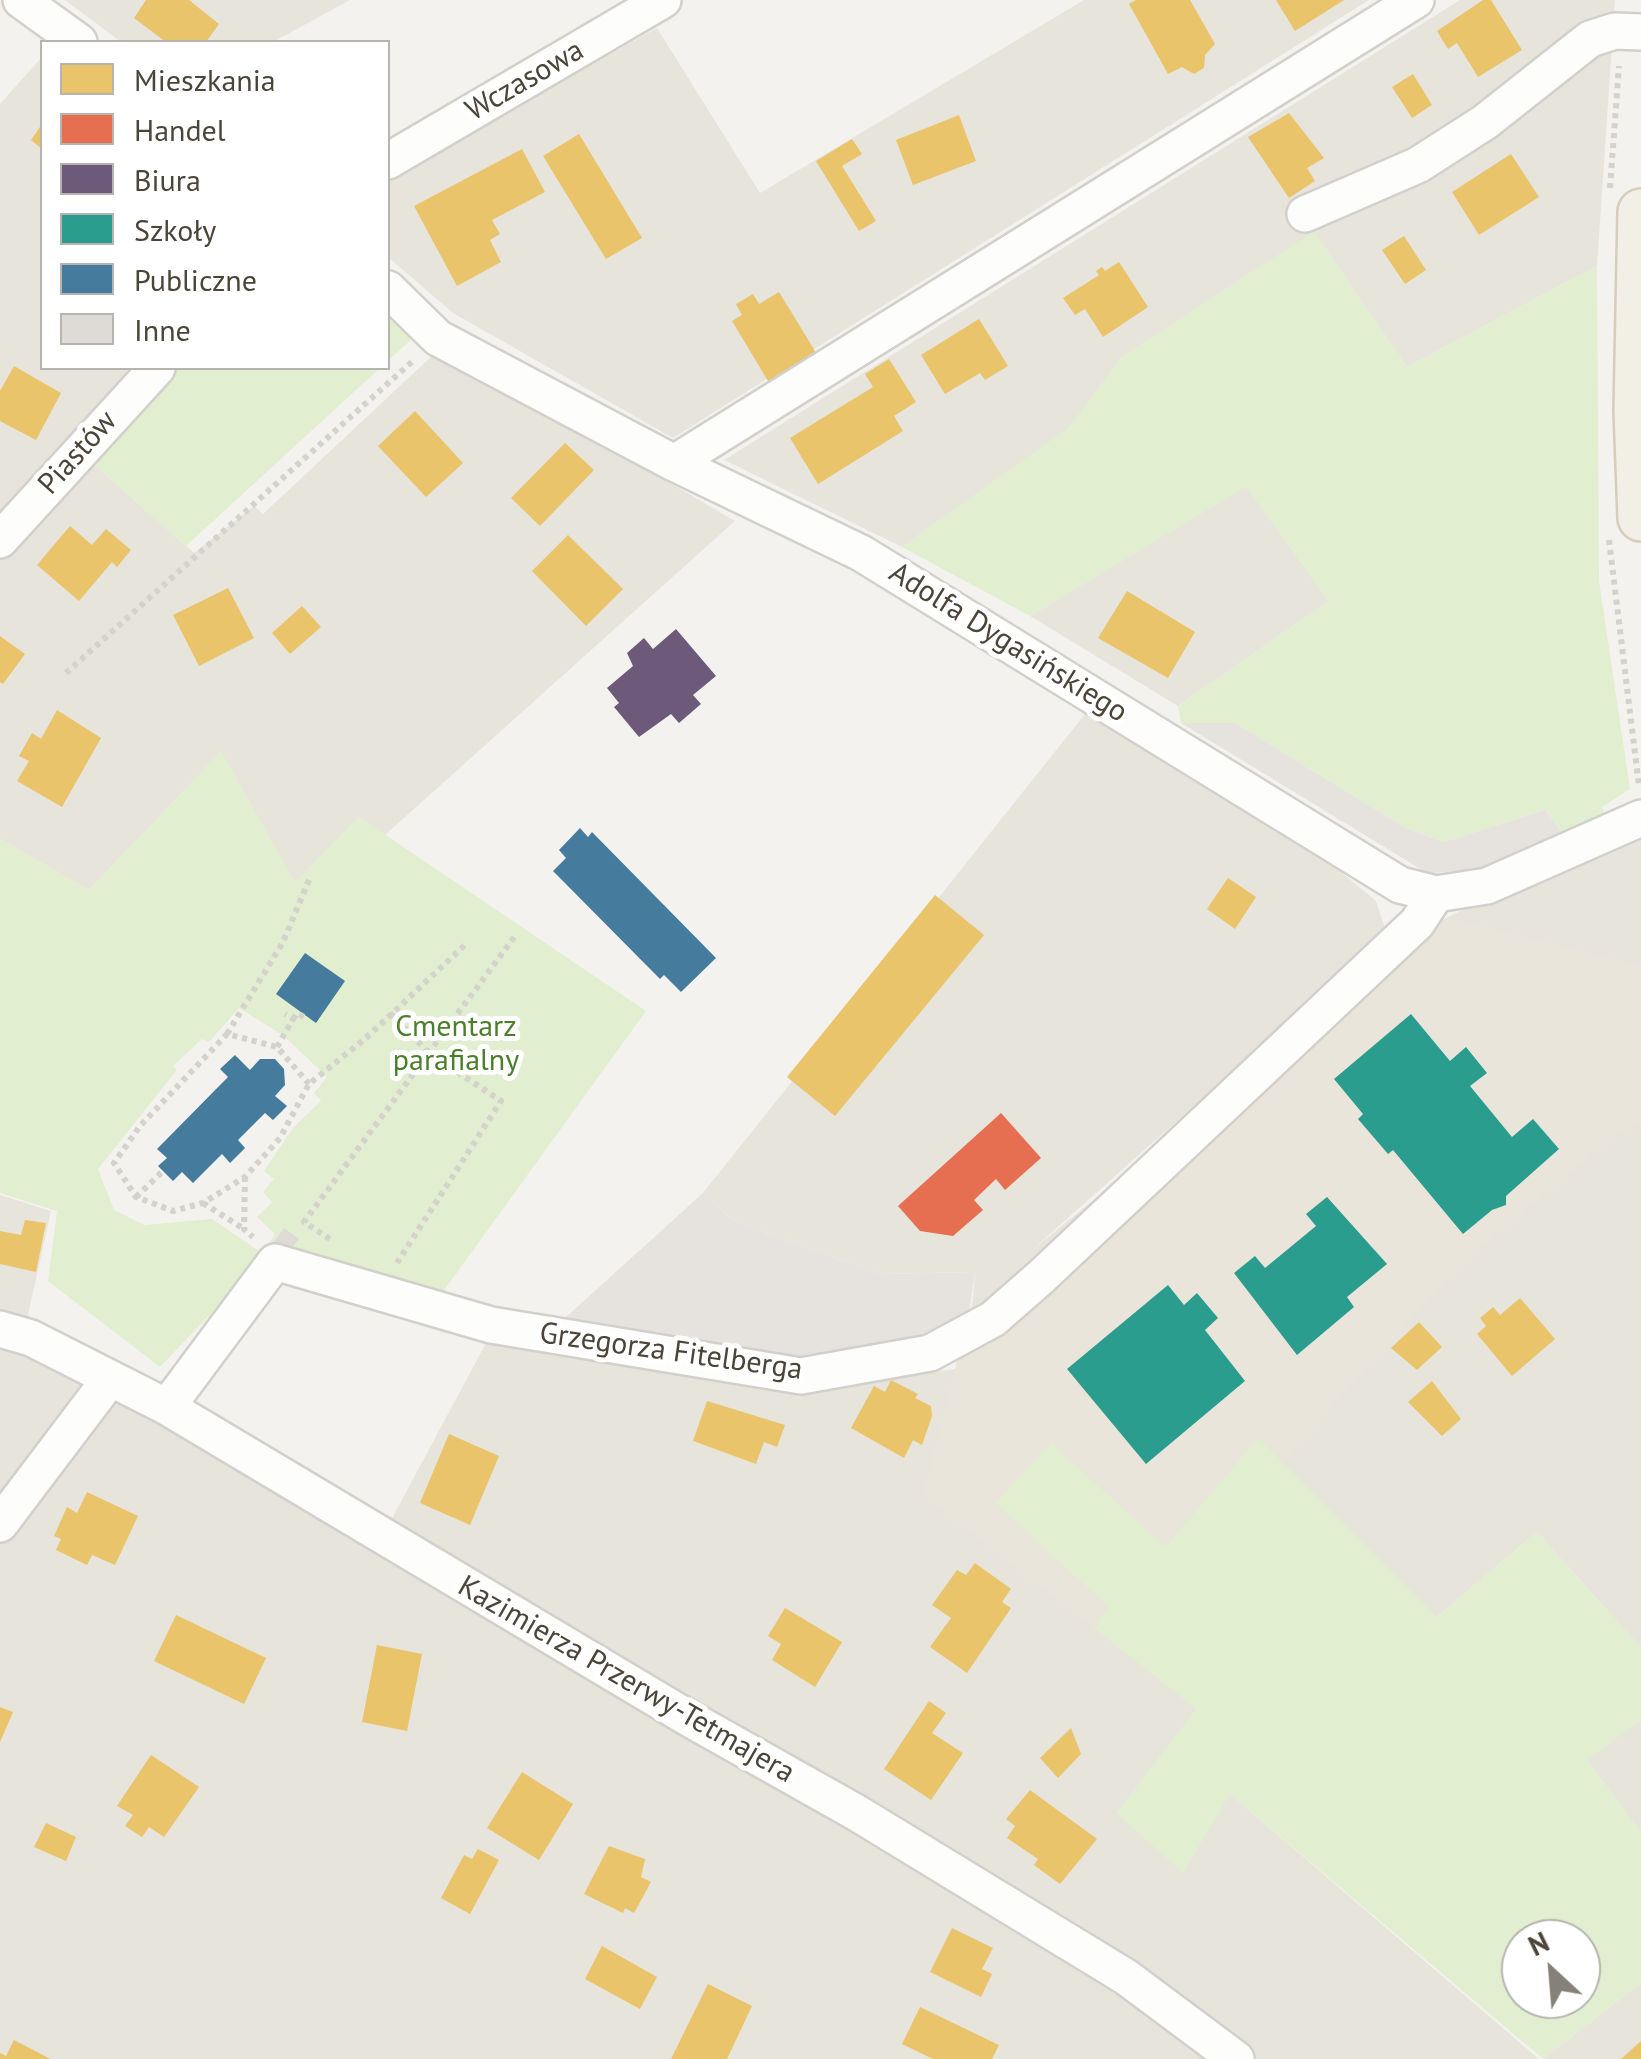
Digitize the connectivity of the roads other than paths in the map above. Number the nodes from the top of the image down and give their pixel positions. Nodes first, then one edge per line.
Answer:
1 (663, 0) edge
2 (1416, 0) edge
3 (34, 4) edge
4 (1641, 32) edge
5 (77, 40) edge
6 (390, 160) edge
7 (1641, 212) edge
8 (1304, 214) dead end
9 (390, 290) edge
10 (155, 370) edge
11 (674, 463) junction
12 (1641, 518) edge
13 (0, 540) edge
14 (1641, 818) edge
15 (1436, 894) junction
16 (0, 1328) edge
17 (109, 1380) junction
18 (167, 1407) junction
19 (0, 1524) edge
20 (1236, 2059) edge

1 - 6 street, Wczasowa
2 - 11 street
3 - 5 street
4 - 8 street
7 - 12 main road
9 - 11 street, Adolfa Dygasińskiego
10 - 13 street, Piastów
11 - 15 street, Adolfa Dygasińskiego
14 - 15 street, Adolfa Dygasińskiego
15 - 18 street, Grzegorza Fitelberga
16 - 17 street, Kazimierza Przerwy-Tetmajera
17 - 18 street, Kazimierza Przerwy-Tetmajera
17 - 19 street
18 - 20 street, Kazimierza Przerwy-Tetmajera

